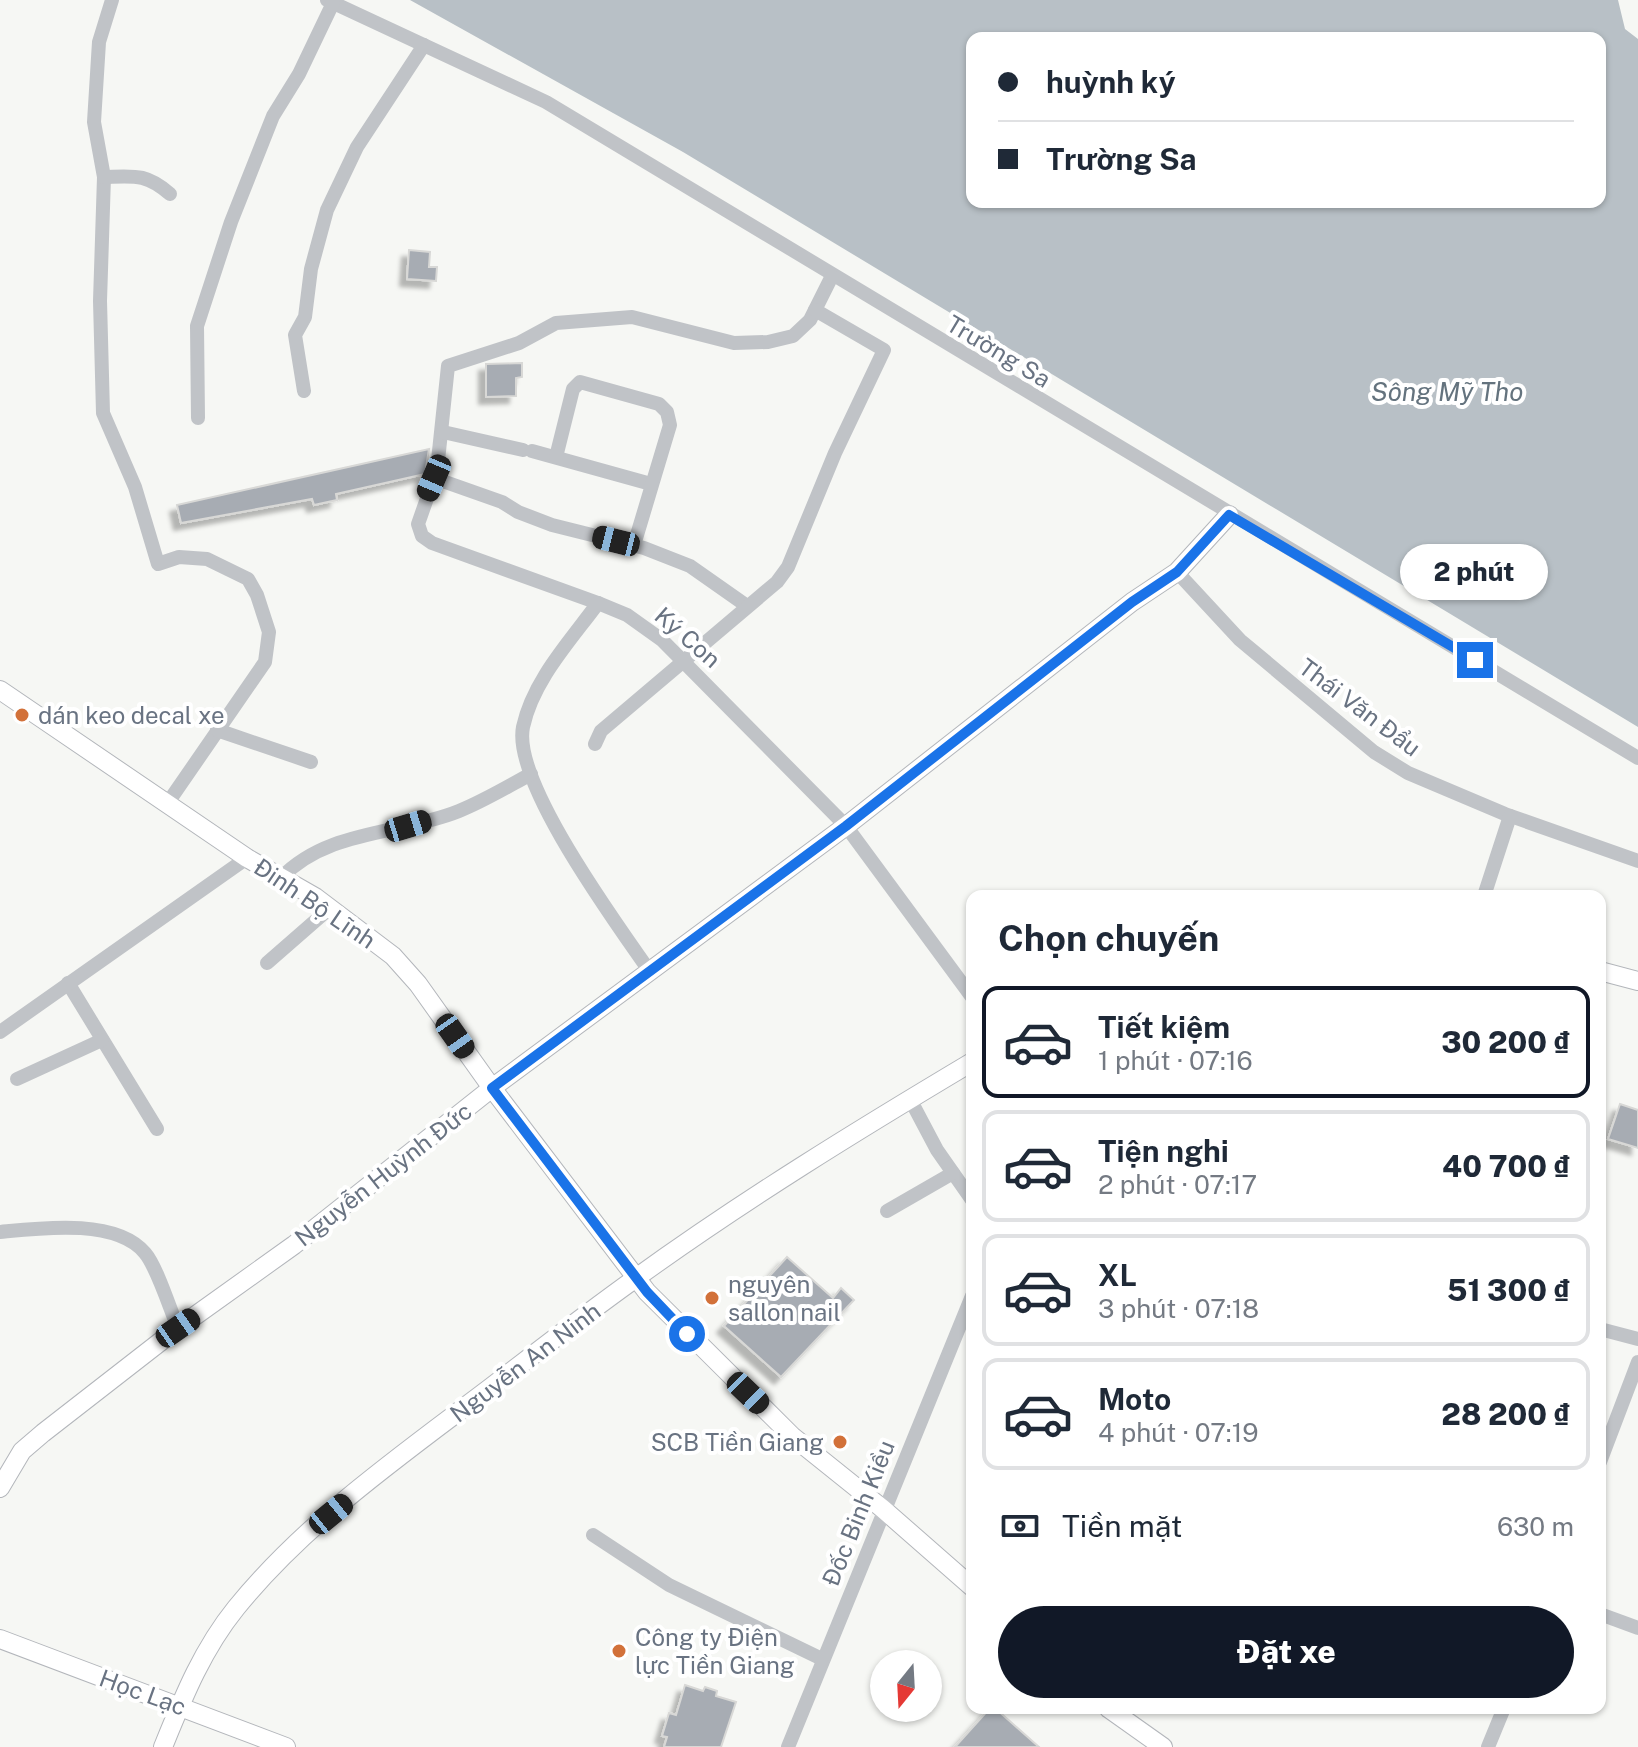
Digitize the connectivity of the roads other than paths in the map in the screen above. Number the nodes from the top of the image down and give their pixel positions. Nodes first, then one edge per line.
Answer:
1 (112, 0) edge
2 (330, 1) edge
3 (424, 45) junction
4 (104, 177) junction
5 (170, 194) dead end
6 (832, 276) junction
7 (815, 310) junction
8 (304, 391) dead end
9 (198, 418) dead end
10 (443, 432) junction
11 (556, 457) junction
12 (434, 478) junction
13 (651, 484) junction
14 (1229, 515) junction
15 (634, 545) junction
16 (1177, 572) junction
17 (598, 603) junction
18 (747, 606) junction
19 (684, 659) junction
20 (0, 690) edge
21 (217, 730) junction
22 (595, 744) dead end
23 (1638, 758) edge
24 (311, 762) dead end
25 (531, 774) junction
26 (167, 804) junction
27 (1510, 816) junction
28 (846, 826) junction
29 (247, 858) junction
30 (1638, 861) edge
31 (281, 878) junction
32 (1486, 890) edge
33 (330, 908) junction
34 (267, 963) dead end
35 (650, 972) junction
36 (1606, 973) edge
37 (1638, 981) edge
38 (68, 983) junction
39 (966, 989) edge
40 (0, 1032) edge
41 (102, 1040) junction
42 (966, 1066) edge
43 (17, 1079) dead end
44 (492, 1088) junction
45 (910, 1099) junction
46 (157, 1129) dead end
47 (953, 1173) junction
48 (966, 1191) edge
49 (887, 1211) dead end
50 (0, 1232) edge
51 (636, 1277) junction
52 (966, 1310) edge
53 (178, 1328) junction
54 (1606, 1331) edge
55 (1638, 1339) edge
56 (1638, 1362) edge
57 (1606, 1446) edge
58 (0, 1488) edge
59 (883, 1509) junction
60 (593, 1535) dead end
61 (966, 1582) edge
62 (1606, 1616) edge
63 (1638, 1628) edge
64 (0, 1639) edge
65 (822, 1659) junction
66 (180, 1706) junction
67 (1116, 1714) edge
68 (1502, 1714) edge
69 (163, 1747) edge
70 (286, 1747) edge
71 (788, 1747) edge
72 (1163, 1747) edge
73 (1488, 1747) edge

1 - 4 street
2 - 3 street, Trường Sa
2 - 9 street
3 - 6 street, Trường Sa
3 - 8 street
4 - 5 street
4 - 21 street
6 - 7 street
6 - 14 street, Trường Sa
7 - 10 street, Ký Con
7 - 18 street
10 - 11 street
10 - 12 street, Ký Con
11 - 13 street
11 - 13 street
12 - 15 street
12 - 17 street, Ký Con
13 - 15 street
14 - 16 street, Nguyễn Huỳnh Đức
14 - 23 street, Trường Sa
15 - 18 street
16 - 27 street, Thái Văn Đẩu
16 - 28 street, Nguyễn Huỳnh Đức
17 - 19 street, Ký Con
17 - 25 street
18 - 19 street
19 - 22 street
19 - 28 street, Ký Con
20 - 26 street, Đinh Bộ Lĩnh
21 - 24 street
21 - 26 street
25 - 31 street
25 - 35 street
26 - 29 street, Đinh Bộ Lĩnh
27 - 30 street, Thái Văn Đẩu
27 - 32 street
28 - 35 street, Nguyễn Huỳnh Đức
28 - 39 street, Ký Con
29 - 31 street, Đinh Bộ Lĩnh
29 - 38 street
31 - 33 street, Đinh Bộ Lĩnh
33 - 34 street
33 - 44 street, Đinh Bộ Lĩnh
35 - 44 street, Nguyễn Huỳnh Đức
36 - 37 street
38 - 40 street
38 - 41 street
41 - 43 street
41 - 46 street
42 - 45 street, Nguyễn An Ninh
44 - 51 street, Đinh Bộ Lĩnh
44 - 53 street, Nguyễn Huỳnh Đức
45 - 47 street
45 - 51 street, Nguyễn An Ninh
47 - 48 street
47 - 49 street
50 - 53 street
51 - 59 street, Đinh Bộ Lĩnh
51 - 66 street, Nguyễn An Ninh
52 - 59 street, Đốc Binh Kiều
53 - 58 street, Nguyễn Huỳnh Đức
54 - 55 street
56 - 57 street
59 - 61 street, Đinh Bộ Lĩnh
59 - 65 street, Đốc Binh Kiều
60 - 65 street
62 - 63 street
64 - 66 street, Học Lạc
65 - 71 street, Đốc Binh Kiều
66 - 69 street, Nguyễn An Ninh
66 - 70 street, Học Lạc
67 - 72 street
68 - 73 street

